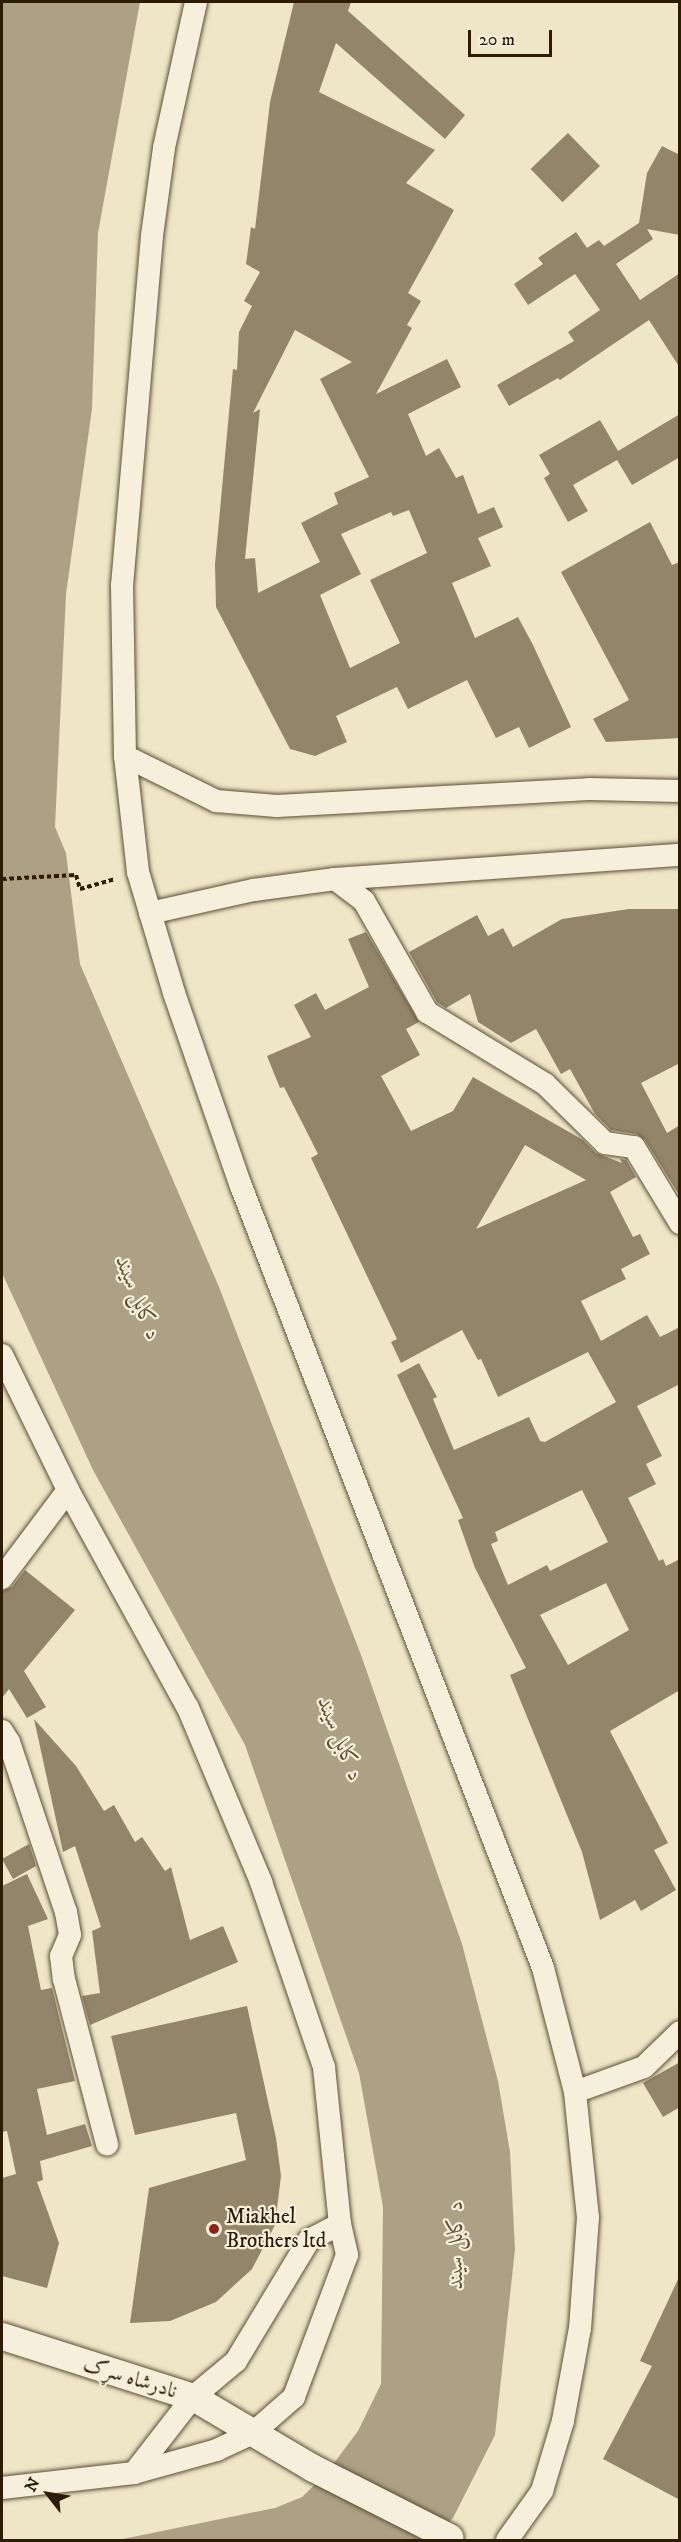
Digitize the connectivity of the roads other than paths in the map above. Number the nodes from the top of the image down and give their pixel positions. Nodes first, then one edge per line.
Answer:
1 (196, 2) edge
2 (125, 756) junction
3 (680, 790) edge
4 (680, 855) edge
5 (335, 879) junction
6 (150, 913) junction
7 (680, 1223) edge
8 (2, 1355) edge
9 (68, 1490) junction
10 (2, 1578) edge
11 (2, 1731) edge
12 (680, 2032) edge
13 (575, 2092) junction
14 (107, 2144) dead end
15 (340, 2224) junction
16 (2, 2336) edge
17 (193, 2397) junction
18 (253, 2433) junction
19 (134, 2473) junction
20 (2, 2488) edge
21 (449, 2537) dead end
22 (507, 2541) edge

1 - 2 street
2 - 3 street
2 - 6 street
4 - 5 street
5 - 6 street
5 - 7 street
6 - 13 street
8 - 9 street
9 - 10 street
9 - 15 street
11 - 14 street
12 - 13 street
13 - 22 street
15 - 17 street
15 - 18 street
16 - 17 street, نادرشاه سړک
17 - 18 street, نادرشاه سړک
17 - 19 street
18 - 19 street
18 - 21 street, نادرشاه سړک
19 - 20 street

